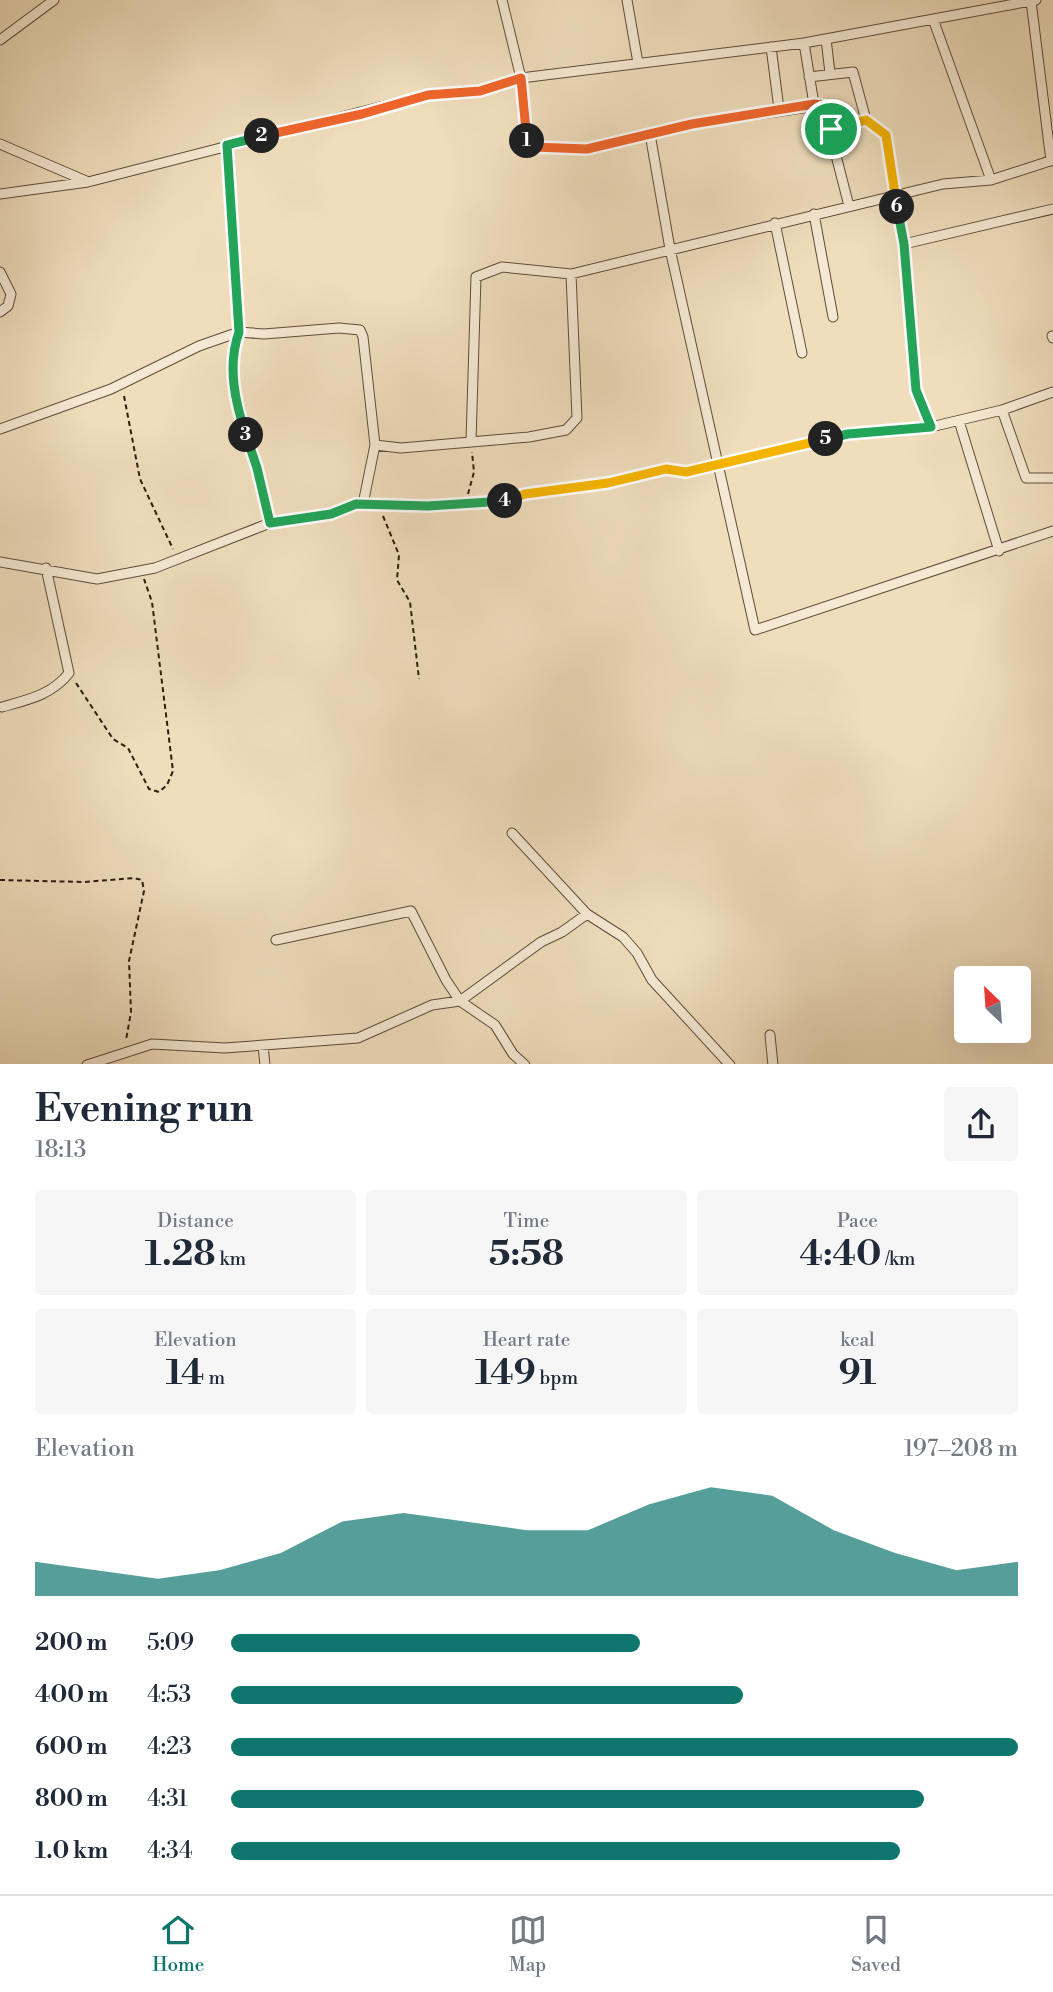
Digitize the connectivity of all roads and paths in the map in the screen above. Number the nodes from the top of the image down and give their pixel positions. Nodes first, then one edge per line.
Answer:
1 (54, 0) edge
2 (502, 0) edge
3 (627, 0) edge
4 (1034, 1) edge
5 (933, 19) junction
6 (826, 39) junction
7 (0, 40) edge
8 (804, 43) junction
9 (771, 47) junction
10 (638, 63) junction
11 (830, 73) junction
12 (810, 77) junction
13 (521, 78) junction
14 (814, 104) junction
15 (779, 109) junction
16 (866, 120) junction
17 (831, 129) junction
18 (650, 134) junction
19 (0, 144) edge
20 (227, 145) junction
21 (1052, 160) edge
22 (990, 180) junction
23 (88, 182) junction
24 (0, 194) edge
25 (895, 195) junction
26 (849, 206) junction
27 (1053, 209) edge
28 (814, 214) junction
29 (775, 223) junction
30 (904, 244) junction
31 (670, 249) junction
32 (0, 272) edge
33 (571, 274) junction
34 (0, 312) edge
35 (833, 317) dead end
36 (239, 332) junction
37 (802, 353) dead end
38 (121, 384) junction
39 (1053, 392) edge
40 (1002, 410) junction
41 (959, 421) junction
42 (931, 427) junction
43 (0, 429) edge
44 (471, 441) junction
45 (375, 445) junction
46 (716, 464) junction
47 (1053, 478) edge
48 (363, 504) junction
49 (378, 504) junction
50 (464, 505) junction
51 (270, 523) junction
52 (1053, 531) edge
53 (999, 551) junction
54 (178, 559) junction
55 (0, 562) edge
56 (46, 568) junction
57 (141, 571) junction
58 (69, 673) junction
59 (419, 679) dead end
60 (2, 707) edge
61 (512, 833) dead end
62 (0, 880) edge
63 (587, 914) junction
64 (276, 940) dead end
65 (460, 1001) junction
66 (770, 1035) dead end
67 (263, 1046) junction
68 (124, 1051) junction
69 (111, 1061) edge
70 (93, 1064) edge
71 (265, 1064) edge
72 (524, 1064) edge
73 (729, 1064) edge
74 (773, 1064) edge

1 - 7 street
2 - 13 street
3 - 10 street
4 - 5 street
4 - 21 street
5 - 6 street
5 - 22 street
6 - 8 street
6 - 11 street
8 - 9 street
8 - 12 street
9 - 10 street
9 - 15 street
10 - 13 street
11 - 12 street
11 - 16 street
12 - 14 street
13 - 18 street
13 - 20 street
14 - 15 street
14 - 17 street
15 - 18 street
16 - 17 street
16 - 25 street
17 - 26 street
18 - 31 street
19 - 23 street
20 - 23 street
20 - 36 street
21 - 22 street
22 - 25 street
23 - 24 street
25 - 26 street
25 - 30 street
26 - 28 street
27 - 30 street
28 - 29 street
28 - 35 street
29 - 31 street
29 - 37 street
30 - 42 street
31 - 33 street
31 - 46 street
32 - 34 street
33 - 44 street
33 - 44 street
36 - 38 street
36 - 45 street
36 - 51 street
38 - 43 street
38 - 54 path
39 - 40 street
40 - 41 street
40 - 47 street
41 - 42 street
41 - 53 street
42 - 46 street
44 - 45 street
44 - 50 path
45 - 48 street
46 - 50 street
46 - 53 street
48 - 49 street
48 - 51 street
49 - 50 street
49 - 59 path
51 - 54 street
52 - 53 street
54 - 57 street
55 - 56 street
56 - 57 street
56 - 58 street
57 - 58 path
58 - 60 street
61 - 63 street
62 - 68 path
63 - 65 street
63 - 73 street
64 - 65 street
65 - 67 street
65 - 72 street
66 - 74 street
67 - 68 street
67 - 71 street
68 - 69 street
69 - 70 street

